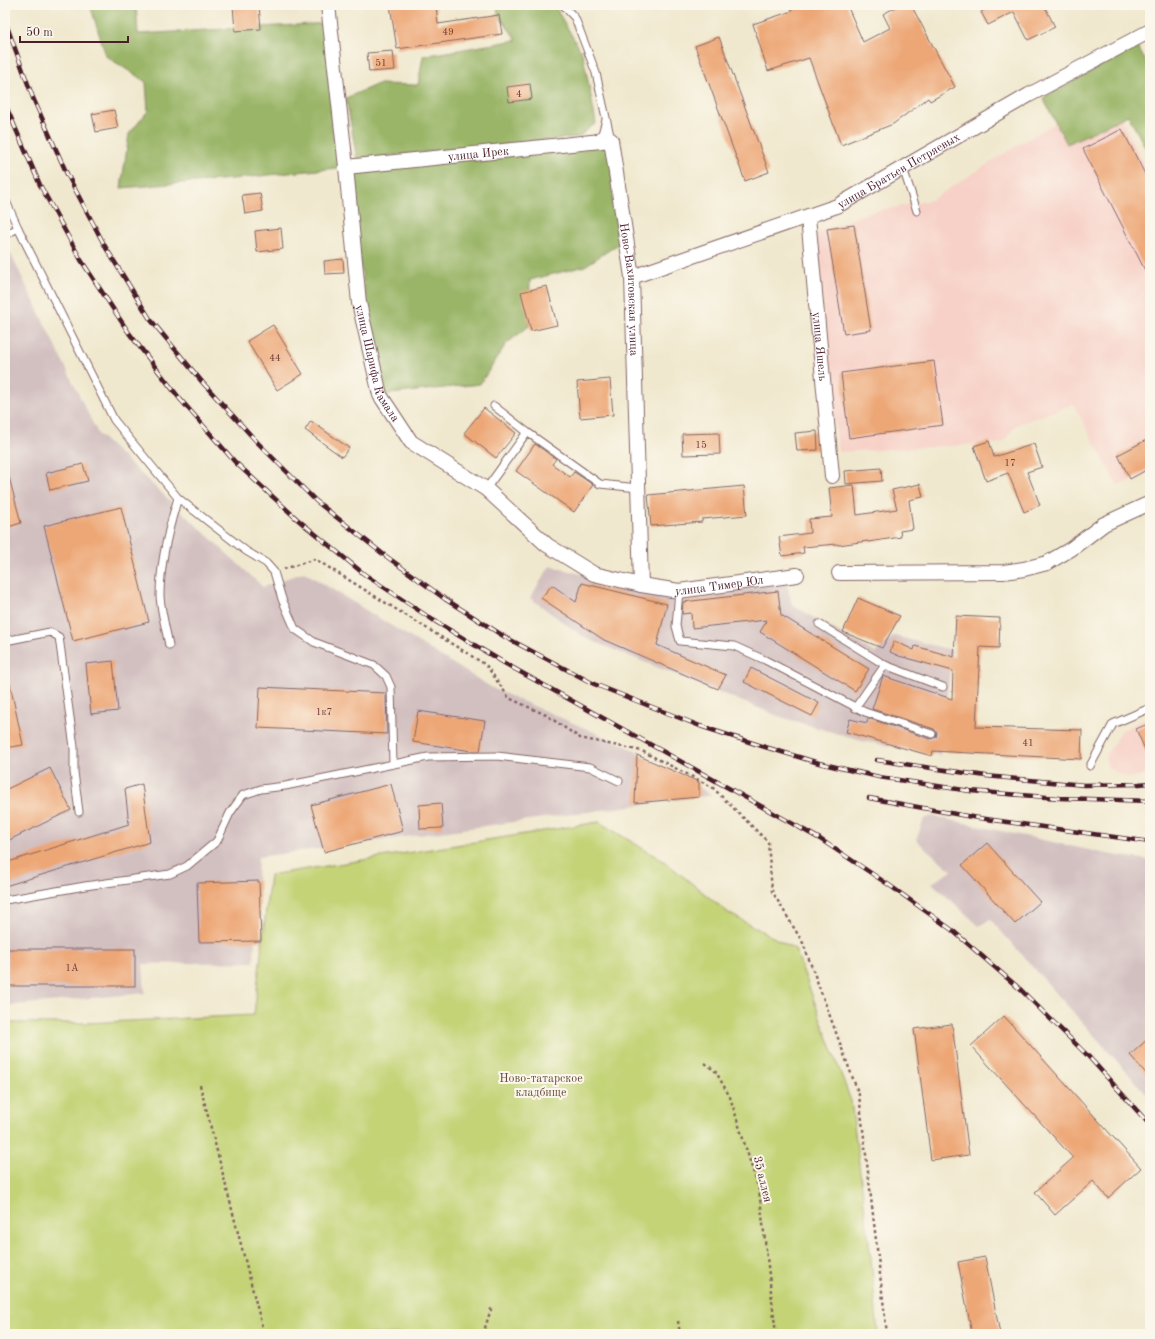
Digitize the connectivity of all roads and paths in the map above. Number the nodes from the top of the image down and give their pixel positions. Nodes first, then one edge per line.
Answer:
1 (328, 5) edge
2 (563, 5) edge
3 (1150, 30) edge
4 (606, 120) junction
5 (611, 140) junction
6 (591, 142) junction
7 (346, 167) junction
8 (903, 168) junction
9 (5, 199) edge
10 (917, 211) dead end
11 (808, 217) junction
12 (18, 228) junction
13 (5, 235) edge
14 (632, 277) junction
15 (494, 406) dead end
16 (527, 432) junction
17 (832, 476) dead end
18 (638, 488) junction
19 (486, 489) junction
20 (178, 498) junction
21 (1150, 503) edge
22 (274, 572) junction
23 (839, 573) dead end
24 (797, 575) dead end
25 (641, 585) junction
26 (679, 591) junction
27 (819, 624) dead end
28 (5, 641) edge
29 (169, 645) dead end
30 (885, 664) junction
31 (943, 687) dead end
32 (855, 708) junction
33 (1150, 708) edge
34 (932, 734) dead end
35 (393, 764) junction
36 (1090, 766) dead end
37 (619, 781) dead end
38 (78, 812) dead end
39 (5, 900) edge
40 (705, 1063) dead end
41 (200, 1085) dead end
42 (492, 1306) dead end
43 (678, 1321) dead end
44 (264, 1334) edge
45 (483, 1334) edge
46 (680, 1334) edge
47 (776, 1334) edge
48 (886, 1334) edge

1 - 7 street, улица Шарифа Камала
2 - 4 lane, Ново-Вахитовская улица
3 - 8 street, улица Братьев Петряевых
4 - 5 lane, Ново-Вахитовская улица
4 - 6 lane
5 - 6 street, улица Ирек
5 - 14 street, Ново-Вахитовская улица
6 - 7 street, улица Ирек
7 - 19 street, улица Шарифа Камала
8 - 10 lane
8 - 11 street, улица Братьев Петряевых
9 - 12 lane
11 - 14 street, улица Братьев Петряевых
11 - 17 street, улица Яшель
12 - 13 lane
12 - 20 lane
14 - 18 street, Ново-Вахитовская улица
15 - 16 lane
16 - 18 lane
16 - 19 lane
18 - 25 street, Ново-Вахитовская улица
19 - 25 street, улица Шарифа Камала
20 - 22 lane
20 - 29 lane
21 - 23 street
22 - 35 lane
22 - 48 path
24 - 26 street, улица Тимер Юл
25 - 26 street, улица Тимер Юл
26 - 32 lane
27 - 30 lane
28 - 38 lane
30 - 31 lane
30 - 32 lane
32 - 34 lane
33 - 36 lane
35 - 37 lane
35 - 39 lane
40 - 47 path, 35 аллея
41 - 44 path
42 - 45 path
43 - 46 path

